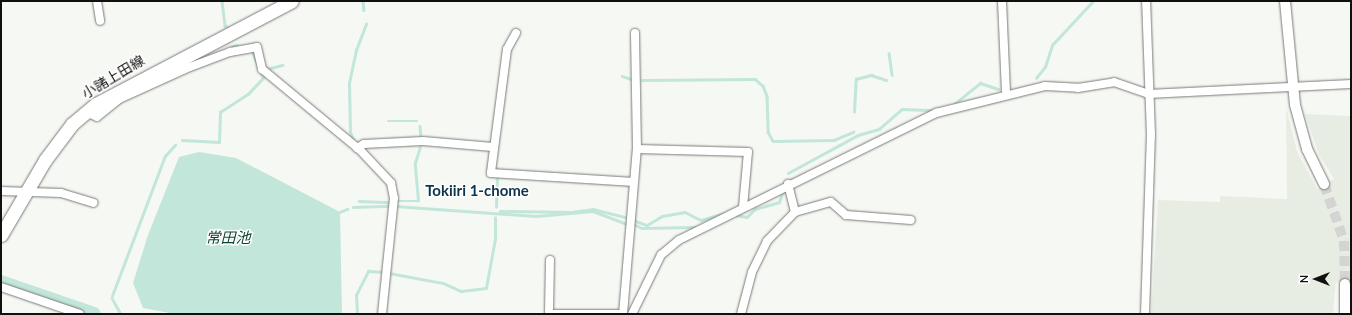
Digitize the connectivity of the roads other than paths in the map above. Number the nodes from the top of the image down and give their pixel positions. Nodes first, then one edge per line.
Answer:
1 (97, 1) edge
2 (292, 1) edge
3 (1002, 1) edge
4 (1146, 1) edge
5 (1285, 1) edge
6 (100, 21) dead end
7 (516, 33) dead end
8 (635, 33) dead end
9 (1351, 84) edge
10 (1292, 85) junction
11 (1006, 93) junction
12 (1148, 94) junction
13 (86, 112) junction
14 (494, 147) junction
15 (357, 148) junction
16 (637, 149) junction
17 (634, 182) junction
18 (788, 184) junction
19 (1324, 184) tunnel mouth
20 (1, 191) edge
21 (25, 193) junction
22 (93, 203) dead end
23 (743, 207) junction
24 (795, 212) junction
25 (911, 220) dead end
26 (1, 235) edge
27 (550, 260) dead end
28 (1345, 284) tunnel mouth
29 (1, 287) edge
30 (79, 314) edge
31 (382, 314) edge
32 (623, 314) edge
33 (632, 314) edge
34 (741, 314) edge
35 (1145, 314) edge
36 (1345, 314) edge

1 - 6 street
2 - 13 main road, 小諸上田線
3 - 11 street
4 - 12 street
5 - 10 street
7 - 14 street
8 - 16 street
9 - 10 street
10 - 12 street
10 - 19 street
11 - 12 street
11 - 18 street
12 - 35 street
13 - 15 street
13 - 21 main road, 小諸上田線
14 - 15 street
14 - 17 street
15 - 31 street
16 - 17 street
16 - 23 street
17 - 32 street
18 - 23 street
18 - 24 street
20 - 21 street
21 - 22 street
21 - 26 main road, 小諸上田線
23 - 33 street
24 - 25 street
24 - 34 street
27 - 32 street
28 - 36 street
29 - 30 street

